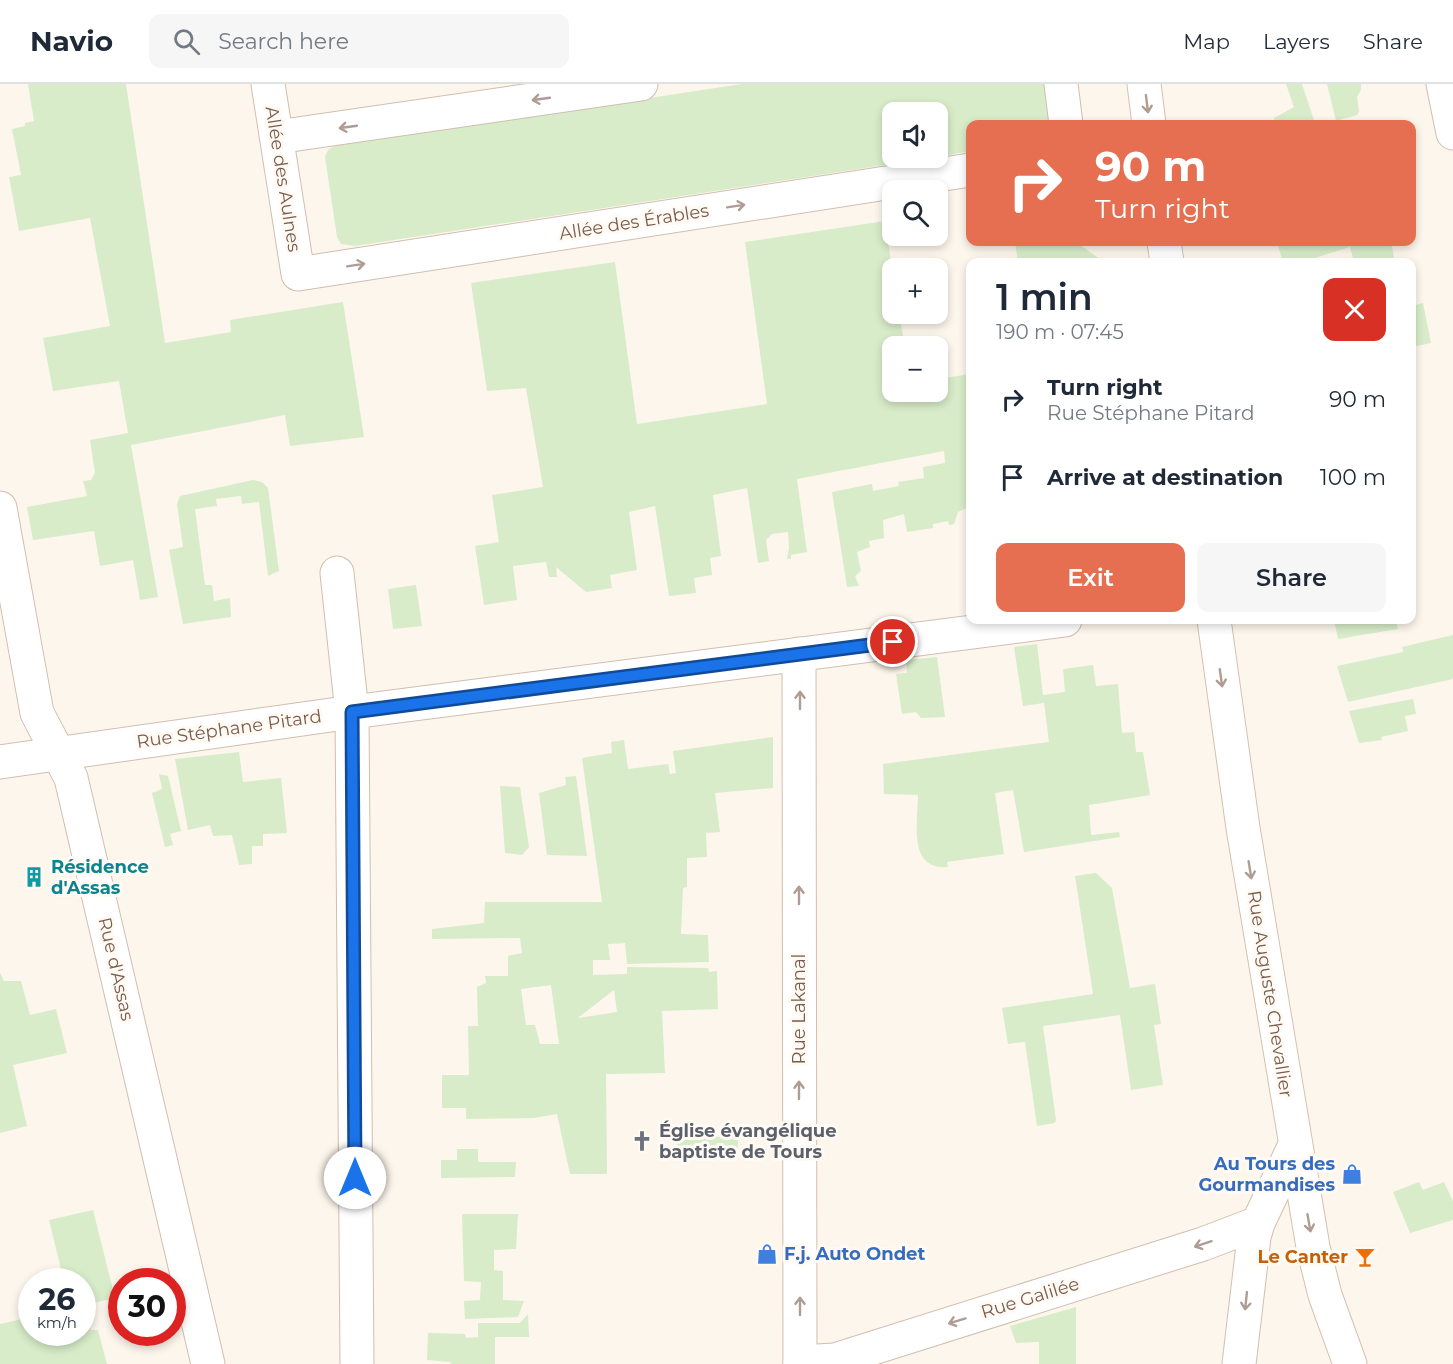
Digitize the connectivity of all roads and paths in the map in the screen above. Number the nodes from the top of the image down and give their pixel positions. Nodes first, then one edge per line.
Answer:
1 (268, 84) edge
2 (641, 84) edge
3 (1061, 84) edge
4 (1144, 84) edge
5 (1443, 84) edge
6 (1066, 120) edge
7 (1148, 120) edge
8 (1453, 133) edge
9 (277, 137) junction
10 (966, 171) edge
11 (298, 274) joint
12 (0, 508) edge
13 (337, 573) dead end
14 (1034, 624) edge
15 (1215, 624) edge
16 (799, 654) junction
17 (352, 712) junction
18 (57, 754) junction
19 (0, 762) edge
20 (1295, 1145) junction
21 (1258, 1223) junction
22 (800, 1363) edge
23 (208, 1364) edge
24 (357, 1364) edge
25 (1239, 1364) edge
26 (1350, 1364) edge

1 - 9 street, Allée des Aulnes
2 -> 9 street
3 - 6 street
4 -> 7 street
5 - 8 street
9 - 11 street, Allée des Aulnes
11 -> 10 street, Allée des Érables
12 - 18 street, Rue d'Assas
13 - 17 street
14 - 16 street, Rue Stéphane Pitard
15 -> 20 street, Rue Auguste Chevallier
16 - 17 street, Rue Stéphane Pitard
22 -> 16 street, Rue Lakanal
17 - 18 street, Rue Stéphane Pitard
17 - 24 street
18 - 19 street, Rue Stéphane Pitard
18 - 23 street, Rue d'Assas
20 - 21 street
20 -> 26 street, Rue Auguste Chevallier
21 -> 22 street, Rue Galilée
21 -> 25 street

